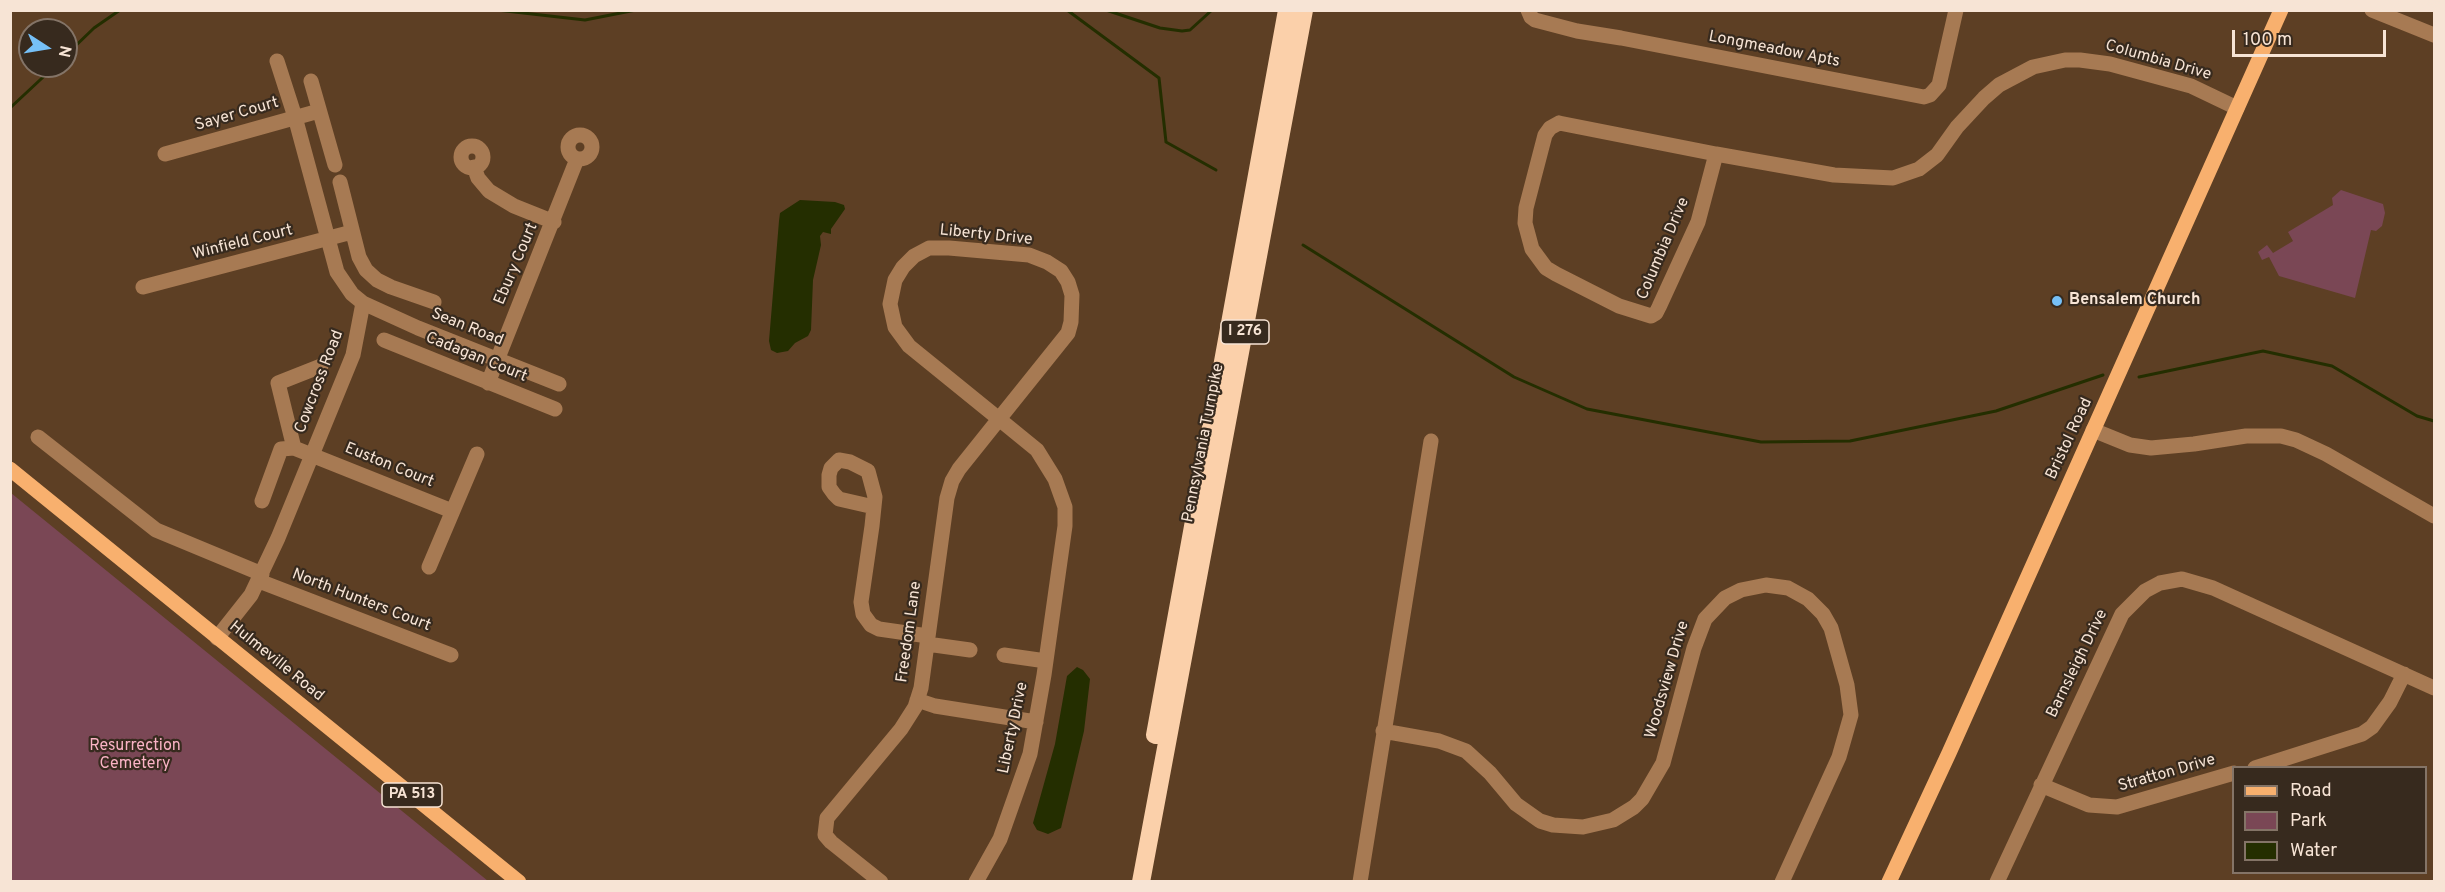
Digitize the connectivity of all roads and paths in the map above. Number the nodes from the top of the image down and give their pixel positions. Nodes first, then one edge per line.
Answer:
1 (1287, 10) edge
2 (1304, 10) edge
3 (1528, 10) edge
4 (1956, 10) edge
5 (2282, 10) edge
6 (2372, 10) edge
7 (2434, 35) edge
8 (277, 61) dead end
9 (311, 81) dead end
10 (2237, 108) junction
11 (319, 111) junction
12 (295, 117) junction
13 (165, 154) dead end
14 (1716, 154) junction
15 (577, 159) dead end
16 (335, 165) dead end
17 (474, 167) dead end
18 (340, 182) dead end
19 (554, 222) junction
20 (352, 232) junction
21 (327, 240) junction
22 (143, 287) dead end
23 (434, 302) dead end
24 (363, 303) junction
25 (384, 340) dead end
26 (497, 360) junction
27 (321, 366) dead end
28 (488, 383) junction
29 (559, 384) dead end
30 (555, 409) dead end
31 (999, 419) junction
32 (2093, 430) junction
33 (38, 437) dead end
34 (1431, 441) dead end
35 (294, 448) junction
36 (312, 454) junction
37 (477, 454) dead end
38 (10, 469) edge
39 (262, 501) dead end
40 (874, 507) dead end
41 (452, 511) junction
42 (2434, 516) edge
43 (429, 567) dead end
44 (260, 578) junction
45 (217, 638) junction
46 (927, 640) junction
47 (970, 650) dead end
48 (451, 655) dead end
49 (1004, 655) dead end
50 (1046, 661) junction
51 (2404, 674) junction
52 (2434, 688) edge
53 (917, 700) junction
54 (1036, 722) junction
55 (1383, 731) junction
56 (2261, 766) edge
57 (2232, 774) edge
58 (2041, 785) junction
59 (519, 882) edge
60 (881, 882) edge
61 (976, 882) edge
62 (1128, 882) edge
63 (1141, 882) edge
64 (1360, 882) edge
65 (1782, 882) edge
66 (1889, 882) edge
67 (1997, 882) edge

1 - 62 highway, Pennsylvania Turnpike / I 276
2 - 63 highway, Pennsylvania Turnpike / I 276
3 - 4 street, Longmeadow Apts
5 - 10 main road, Bristol Road
6 - 7 street
8 - 12 street
9 - 11 street
10 - 14 street, Columbia Drive
10 - 32 main road, Bristol Road
11 - 12 street, Sayer Court
11 - 16 street
12 - 13 street, Sayer Court
12 - 21 street
14 - 14 street, Columbia Drive
15 - 19 street, Ebury Court
17 - 19 street
18 - 20 street
19 - 26 street, Ebury Court
20 - 21 street, Winfield Court
20 - 23 street
21 - 22 street, Winfield Court
21 - 24 street
24 - 26 street, Sean Road
24 - 36 street, Cowcross Road
25 - 28 street, Cadagan Court
26 - 28 street, Ebury Court
26 - 29 street, Sean Road
27 - 35 street
28 - 30 street, Cadagan Court
31 - 31 street, Liberty Drive
31 - 46 street, Freedom Lane
31 - 50 street, Liberty Drive
32 - 42 street
32 - 66 main road, Bristol Road
33 - 44 street, North Hunters Court
34 - 55 street
35 - 36 street, Euston Court
35 - 39 street
36 - 41 street, Euston Court
36 - 44 street, Cowcross Road
37 - 41 street
38 - 45 main road, Hulmeville Road / PA 513
40 - 46 street
41 - 43 street
44 - 45 street, Cowcross Road
44 - 48 street, North Hunters Court
45 - 59 main road, Hulmeville Road / PA 513
46 - 47 street
46 - 53 street, Freedom Lane
49 - 50 street
50 - 54 street, Liberty Drive
51 - 52 street, Barnsleigh Drive
51 - 56 street
51 - 58 street, Barnsleigh Drive
53 - 54 street
53 - 60 street, Freedom Lane
54 - 61 street, Liberty Drive
55 - 64 street
55 - 65 street, Woodsview Drive
57 - 58 street, Stratton Drive
58 - 67 street, Barnsleigh Drive

